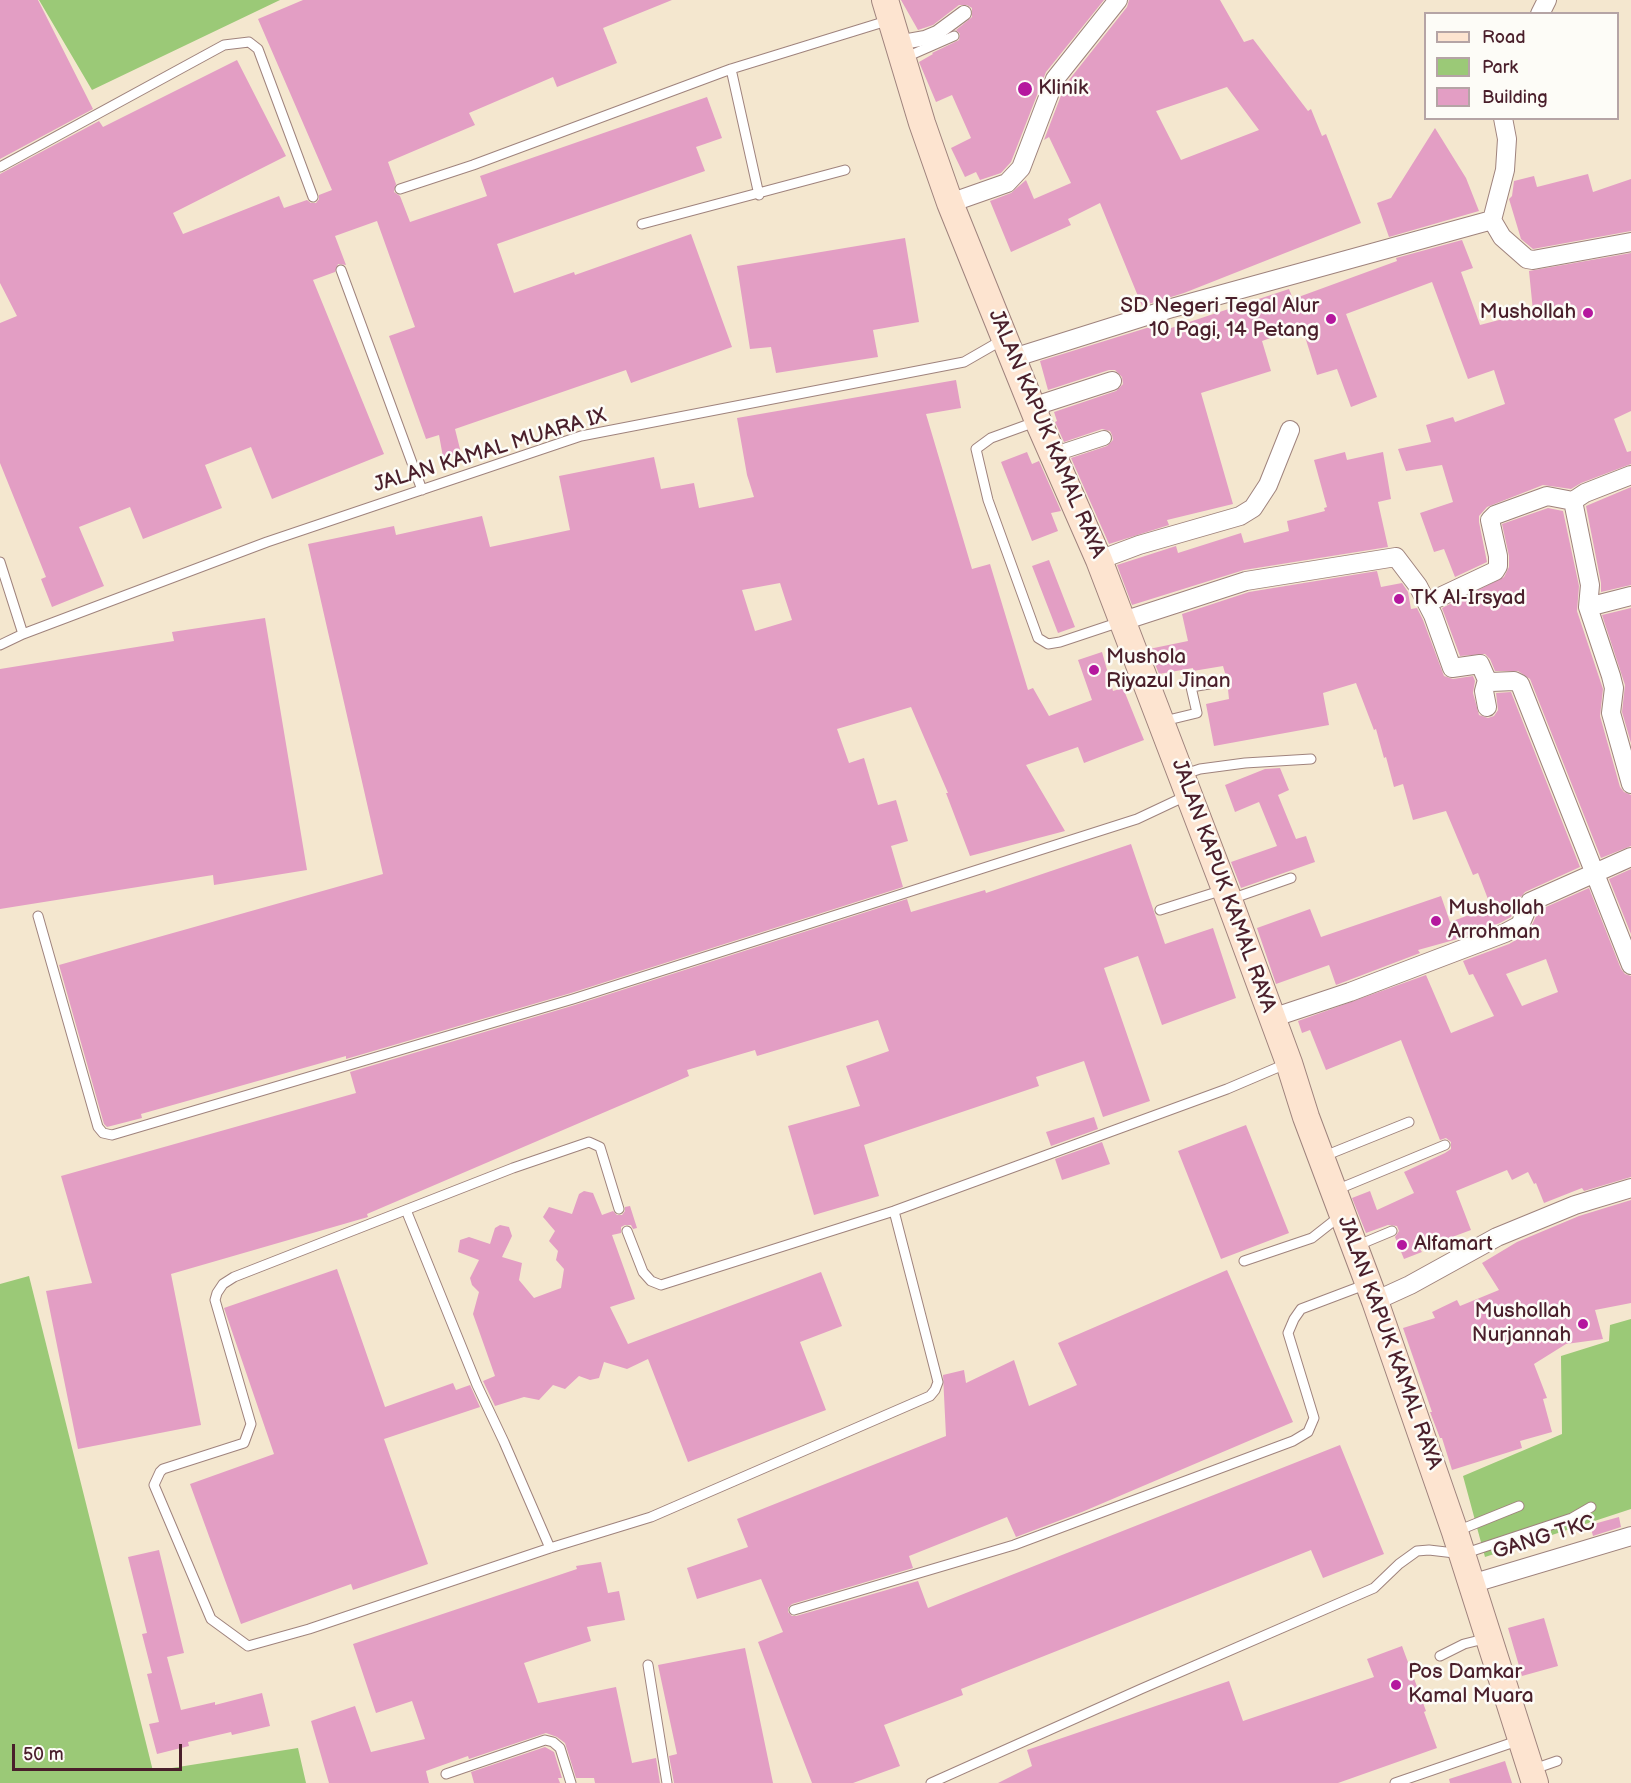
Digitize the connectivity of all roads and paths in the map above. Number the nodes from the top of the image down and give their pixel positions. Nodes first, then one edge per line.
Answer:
1 (1118, 0) edge
2 (964, 13) dead end
3 (894, 31) edge
4 (954, 36) dead end
5 (731, 69) junction
6 (1503, 120) edge
7 (0, 167) edge
8 (845, 170) dead end
9 (400, 189) dead end
10 (759, 195) junction
11 (313, 197) dead end
12 (950, 202) junction
13 (1492, 220) junction
14 (642, 224) dead end
15 (1631, 242) edge
16 (341, 270) dead end
17 (1008, 349) junction
18 (1112, 381) dead end
19 (1035, 414) junction
20 (1290, 430) dead end
21 (1104, 438) dead end
22 (1052, 455) junction
23 (1631, 475) edge
24 (422, 490) junction
25 (1573, 501) junction
26 (1099, 560) junction
27 (0, 562) edge
28 (1631, 596) edge
29 (1427, 603) junction
30 (1588, 607) junction
31 (1123, 621) junction
32 (23, 634) junction
33 (0, 645) edge
34 (1487, 680) junction
35 (1221, 682) dead end
36 (1487, 707) dead end
37 (1162, 722) junction
38 (1311, 759) dead end
39 (1186, 784) junction
40 (1631, 784) edge
41 (1631, 857) edge
42 (1594, 872) junction
43 (1291, 878) dead end
44 (1227, 894) junction
45 (1160, 910) dead end
46 (38, 916) dead end
47 (1631, 965) edge
48 (1272, 1018) junction
49 (1289, 1063) junction
50 (1409, 1122) dead end
51 (1445, 1145) dead end
52 (1321, 1157) junction
53 (1631, 1188) edge
54 (1334, 1191) junction
55 (619, 1209) dead end
56 (406, 1210) junction
57 (894, 1211) junction
58 (1342, 1215) junction
59 (627, 1231) dead end
60 (1392, 1231) dead end
61 (1355, 1246) junction
62 (1244, 1261) dead end
63 (1372, 1292) junction
64 (1518, 1506) dead end
65 (1591, 1507) dead end
66 (1631, 1536) edge
67 (1459, 1543) junction
68 (550, 1548) junction
69 (1471, 1584) junction
70 (794, 1610) dead end
71 (1488, 1638) junction
72 (1440, 1656) dead end
73 (648, 1665) dead end
74 (1522, 1740) junction
75 (1557, 1761) dead end
76 (447, 1774) dead end
77 (1533, 1776) edge
78 (571, 1783) edge
79 (667, 1783) edge
80 (931, 1783) edge
81 (1395, 1783) edge

1 - 12 street
2 - 3 street
3 - 4 lane
3 - 5 lane
3 - 12 main road, JALAN KAPUK KAMAL RAYA
5 - 9 lane
5 - 10 lane
6 - 13 street
7 - 11 lane
8 - 10 lane
10 - 14 lane
12 - 17 main road, JALAN KAPUK KAMAL RAYA
13 - 15 street
13 - 17 street
16 - 24 lane
17 - 19 main road, JALAN KAPUK KAMAL RAYA
17 - 24 lane, JALAN KAMAL MUARA IX
18 - 19 street
19 - 22 main road, JALAN KAPUK KAMAL RAYA
19 - 31 lane
20 - 26 street
21 - 22 street
22 - 26 main road, JALAN KAPUK KAMAL RAYA
23 - 25 street
24 - 32 lane, JALAN KAMAL MUARA IX
25 - 29 street
25 - 30 street
26 - 31 main road, JALAN KAPUK KAMAL RAYA
27 - 32 lane
28 - 30 street
29 - 31 street
29 - 34 street
30 - 40 street
31 - 37 main road, JALAN KAPUK KAMAL RAYA
32 - 33 lane, JALAN KAMAL MUARA IX
34 - 36 street
34 - 42 street
35 - 37 lane
37 - 39 main road, JALAN KAPUK KAMAL RAYA
38 - 39 lane
39 - 44 main road, JALAN KAPUK KAMAL RAYA
39 - 46 lane
41 - 42 street
42 - 47 street
42 - 48 street
43 - 44 lane
44 - 45 lane
44 - 48 main road, JALAN KAPUK KAMAL RAYA
48 - 49 main road, JALAN KAPUK KAMAL RAYA
49 - 52 main road, JALAN KAPUK KAMAL RAYA
49 - 57 lane
50 - 52 lane
51 - 54 lane
52 - 54 main road, JALAN KAPUK KAMAL RAYA
53 - 63 street
54 - 58 main road, JALAN KAPUK KAMAL RAYA
55 - 56 lane
56 - 68 lane
56 - 68 lane
57 - 59 lane
57 - 68 lane
58 - 61 main road, JALAN KAPUK KAMAL RAYA
58 - 62 lane
60 - 61 lane
61 - 63 main road, JALAN KAPUK KAMAL RAYA
63 - 67 main road, JALAN KAPUK KAMAL RAYA
63 - 70 lane
64 - 67 lane
65 - 67 lane
66 - 69 street, GANG TKC
67 - 69 main road, JALAN KAPUK KAMAL RAYA
67 - 80 lane
69 - 71 main road, JALAN KAPUK KAMAL RAYA
71 - 72 lane
71 - 74 main road, JALAN KAPUK KAMAL RAYA
73 - 79 lane
74 - 77 main road, JALAN KAPUK KAMAL RAYA
74 - 81 lane
75 - 77 lane
76 - 78 lane

